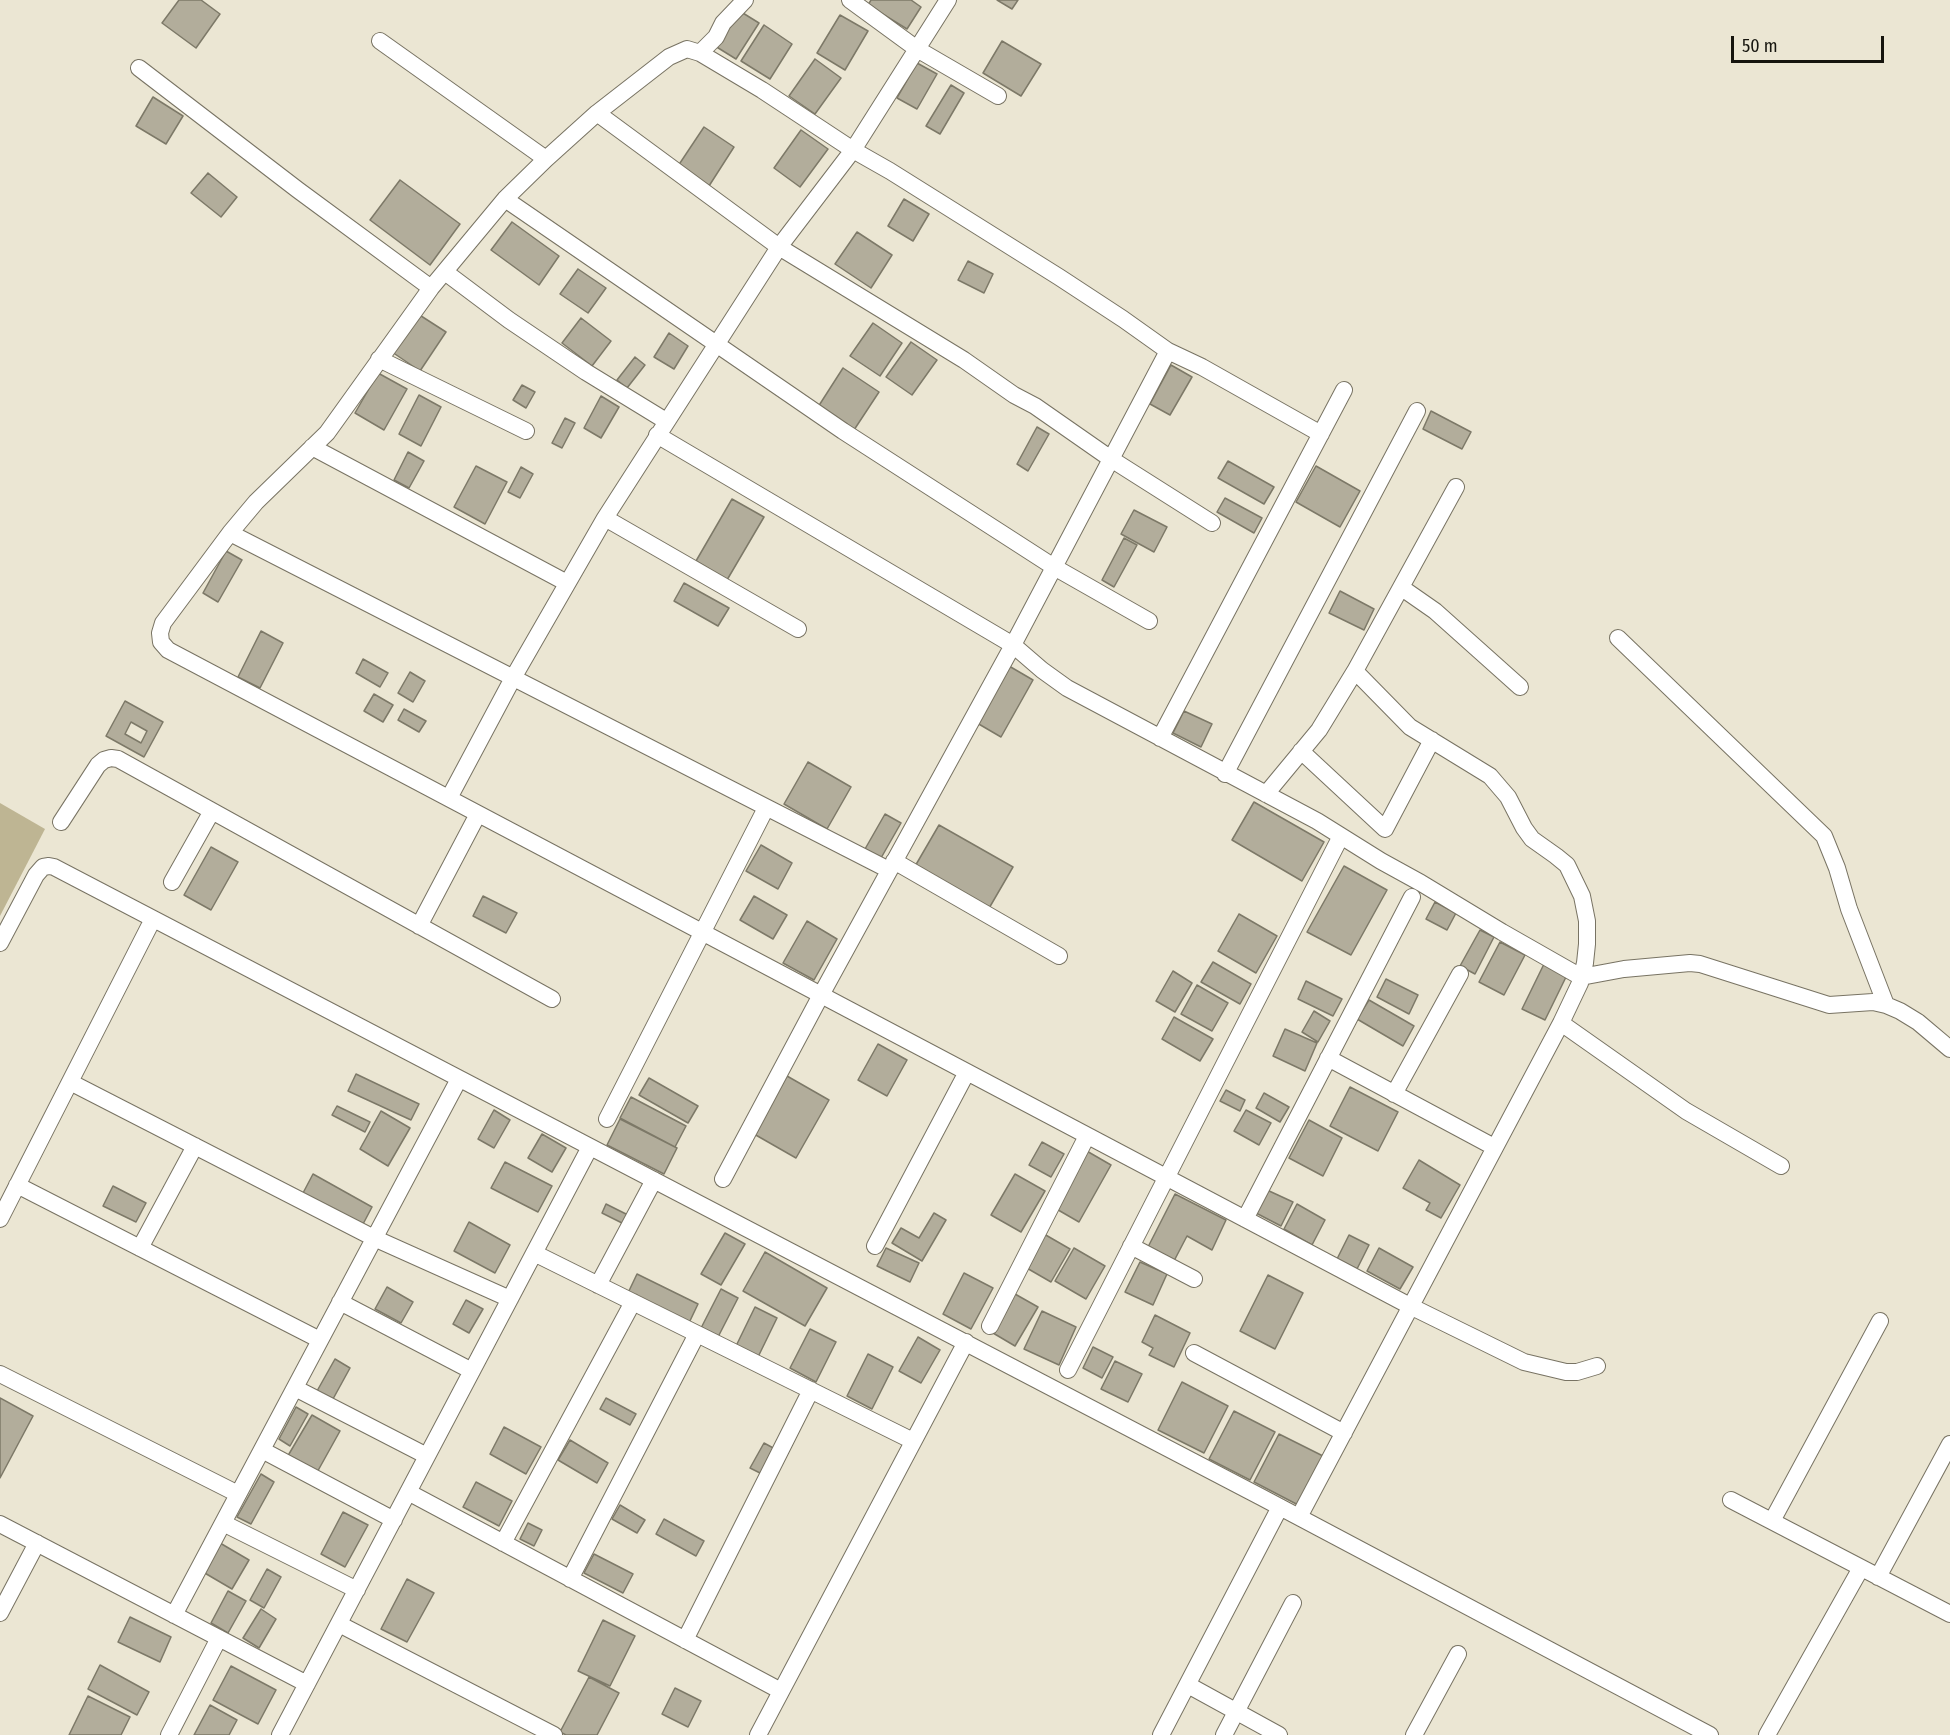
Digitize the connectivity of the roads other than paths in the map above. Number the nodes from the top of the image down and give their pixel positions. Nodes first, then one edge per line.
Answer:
1 (745, 0) edge
2 (850, 0) edge
3 (948, 0) edge
4 (380, 41) dead end
5 (917, 50) junction
6 (700, 53) junction
7 (139, 68) dead end
8 (998, 96) dead end
9 (597, 113) junction
10 (853, 150) junction
11 (546, 159) junction
12 (505, 199) junction
13 (779, 247) junction
14 (445, 272) junction
15 (431, 288) junction
16 (718, 345) junction
17 (1167, 351) junction
18 (379, 359) junction
19 (1344, 390) dead end
20 (1417, 411) dead end
21 (662, 428) junction
22 (526, 431) dead end
23 (1321, 434) junction
24 (312, 447) junction
25 (1111, 459) junction
26 (1456, 487) dead end
27 (605, 518) junction
28 (1212, 523) dead end
29 (230, 532) junction
30 (1054, 567) junction
31 (567, 583) junction
32 (1402, 588) junction
33 (1149, 621) dead end
34 (798, 629) dead end
35 (1618, 638) dead end
36 (1013, 645) junction
37 (1355, 671) junction
38 (513, 678) junction
39 (1520, 687) dead end
40 (1160, 738) junction
41 (1432, 740) junction
42 (1301, 751) junction
43 (1225, 774) junction
44 (1266, 794) junction
45 (449, 798) junction
46 (766, 808) junction
47 (212, 811) junction
48 (478, 814) junction
49 (61, 822) dead end
50 (1341, 836) junction
51 (892, 866) junction
52 (172, 882) dead end
53 (1412, 897) dead end
54 (153, 919) junction
55 (419, 926) junction
56 (702, 932) junction
57 (0, 943) edge
58 (1059, 956) dead end
59 (1460, 974) dead end
60 (1581, 977) junction
61 (821, 995) junction
62 (552, 999) dead end
63 (1886, 1005) junction
64 (1562, 1023) junction
65 (1950, 1049) edge
66 (1328, 1058) junction
67 (967, 1072) junction
68 (459, 1079) junction
69 (70, 1083) junction
70 (1394, 1094) junction
71 (607, 1119) dead end
72 (1087, 1136) junction
73 (195, 1146) junction
74 (590, 1147) junction
75 (1494, 1147) junction
76 (1781, 1166) dead end
77 (1166, 1178) junction
78 (723, 1179) dead end
79 (654, 1180) junction
80 (18, 1185) junction
81 (0, 1219) edge
82 (1245, 1220) junction
83 (374, 1238) junction
84 (875, 1246) dead end
85 (1131, 1246) junction
86 (140, 1248) junction
87 (534, 1253) junction
88 (1194, 1279) dead end
89 (598, 1284) junction
90 (510, 1299) junction
91 (340, 1302) junction
92 (633, 1302) junction
93 (1410, 1306) junction
94 (1880, 1322) dead end
95 (990, 1326) dead end
96 (697, 1334) junction
97 (320, 1340) junction
98 (966, 1342) junction
99 (1194, 1353) dead end
100 (1597, 1366) dead end
101 (1068, 1370) dead end
102 (472, 1371) junction
103 (0, 1374) edge
104 (295, 1388) junction
105 (812, 1390) junction
106 (1344, 1433) junction
107 (913, 1441) junction
108 (1950, 1444) edge
109 (262, 1450) junction
110 (427, 1456) junction
111 (408, 1492) junction
112 (238, 1494) junction
113 (1731, 1500) dead end
114 (1280, 1507) junction
115 (1299, 1517) junction
116 (394, 1520) junction
117 (1772, 1521) junction
118 (223, 1522) junction
119 (0, 1524) edge
120 (37, 1543) junction
121 (503, 1543) junction
122 (1861, 1568) junction
123 (1878, 1577) junction
124 (570, 1579) junction
125 (357, 1590) junction
126 (1293, 1603) dead end
127 (0, 1613) edge
128 (1950, 1614) edge
129 (174, 1615) junction
130 (339, 1624) junction
131 (219, 1638) junction
132 (685, 1640) junction
133 (1458, 1654) dead end
134 (307, 1684) junction
135 (1188, 1685) junction
136 (781, 1691) junction
137 (1237, 1712) junction
138 (169, 1735) edge
139 (280, 1735) edge
140 (554, 1735) edge
141 (758, 1735) edge
142 (1161, 1735) edge
143 (1224, 1735) edge
144 (1279, 1735) edge
145 (1414, 1735) edge
146 (1710, 1735) edge
147 (1767, 1735) edge

1 - 6 street
2 - 5 street
3 - 5 street
4 - 11 street
5 - 8 street
5 - 10 street
6 - 9 street
6 - 10 street
7 - 15 street
9 - 11 street
9 - 13 street
10 - 13 street
10 - 17 street
11 - 12 street
12 - 14 street
12 - 16 street
13 - 16 street
13 - 25 street
14 - 15 street
14 - 21 street
15 - 18 street
16 - 21 street
16 - 30 street
17 - 23 street
17 - 25 street
18 - 22 street
18 - 24 street
19 - 23 street
20 - 43 street
21 - 27 street
21 - 36 street
23 - 40 street
24 - 29 street
24 - 31 street
25 - 28 street
25 - 30 street
26 - 32 street
27 - 31 street
27 - 34 street
29 - 38 street
29 - 45 street
30 - 33 street
30 - 36 street
31 - 38 street
32 - 37 street
32 - 39 street
35 - 63 street
36 - 40 street
36 - 51 street
37 - 41 street
37 - 42 street
38 - 45 street
38 - 46 street
40 - 43 street
41 - 42 street
41 - 60 street
42 - 44 street
43 - 44 street
44 - 50 street
45 - 48 street
46 - 51 street
46 - 56 street
47 - 49 street
47 - 52 street
47 - 55 street
48 - 55 street
48 - 56 street
50 - 60 street
50 - 77 street
51 - 58 street
51 - 61 street
53 - 66 street
54 - 57 street
54 - 68 street
54 - 69 street
55 - 62 street
56 - 61 street
56 - 71 street
59 - 70 street
60 - 63 street
60 - 64 street
61 - 67 street
61 - 78 street
63 - 65 street
64 - 75 street
64 - 76 street
66 - 70 street
66 - 82 street
67 - 72 street
67 - 84 street
68 - 74 street
68 - 83 street
69 - 73 street
69 - 80 street
70 - 75 street
72 - 77 street
72 - 95 street
73 - 83 street
73 - 86 street
74 - 79 street
74 - 87 street
75 - 93 street
77 - 82 street
77 - 85 street
79 - 89 street
79 - 98 street
80 - 81 street
80 - 86 street
82 - 93 street
83 - 90 street
83 - 91 street
85 - 88 street
85 - 101 street
86 - 97 street
87 - 89 street
87 - 90 street
89 - 92 street
90 - 102 street
91 - 97 street
91 - 102 street
92 - 96 street
92 - 121 street
93 - 100 street
93 - 106 street
94 - 117 street
96 - 105 street
96 - 124 street
97 - 104 street
98 - 107 street
98 - 114 street
99 - 106 street
102 - 110 street
103 - 112 street
104 - 109 street
104 - 110 street
105 - 107 street
105 - 132 street
106 - 115 street
107 - 136 street
108 - 123 street
109 - 112 street
109 - 116 street
110 - 111 street
111 - 116 street
111 - 121 street
112 - 118 street
113 - 117 street
114 - 115 street
114 - 135 street
115 - 146 street
116 - 125 street
117 - 122 street
118 - 125 street
118 - 129 street
119 - 120 street
120 - 127 street
120 - 129 street
121 - 124 street
122 - 123 street
122 - 147 street
123 - 128 street
124 - 132 street
125 - 130 street
126 - 137 street
129 - 131 street
130 - 134 street
130 - 140 street
131 - 134 street
131 - 138 street
132 - 136 street
133 - 145 street
134 - 139 street
135 - 137 street
135 - 142 street
136 - 141 street
137 - 143 street
137 - 144 street

